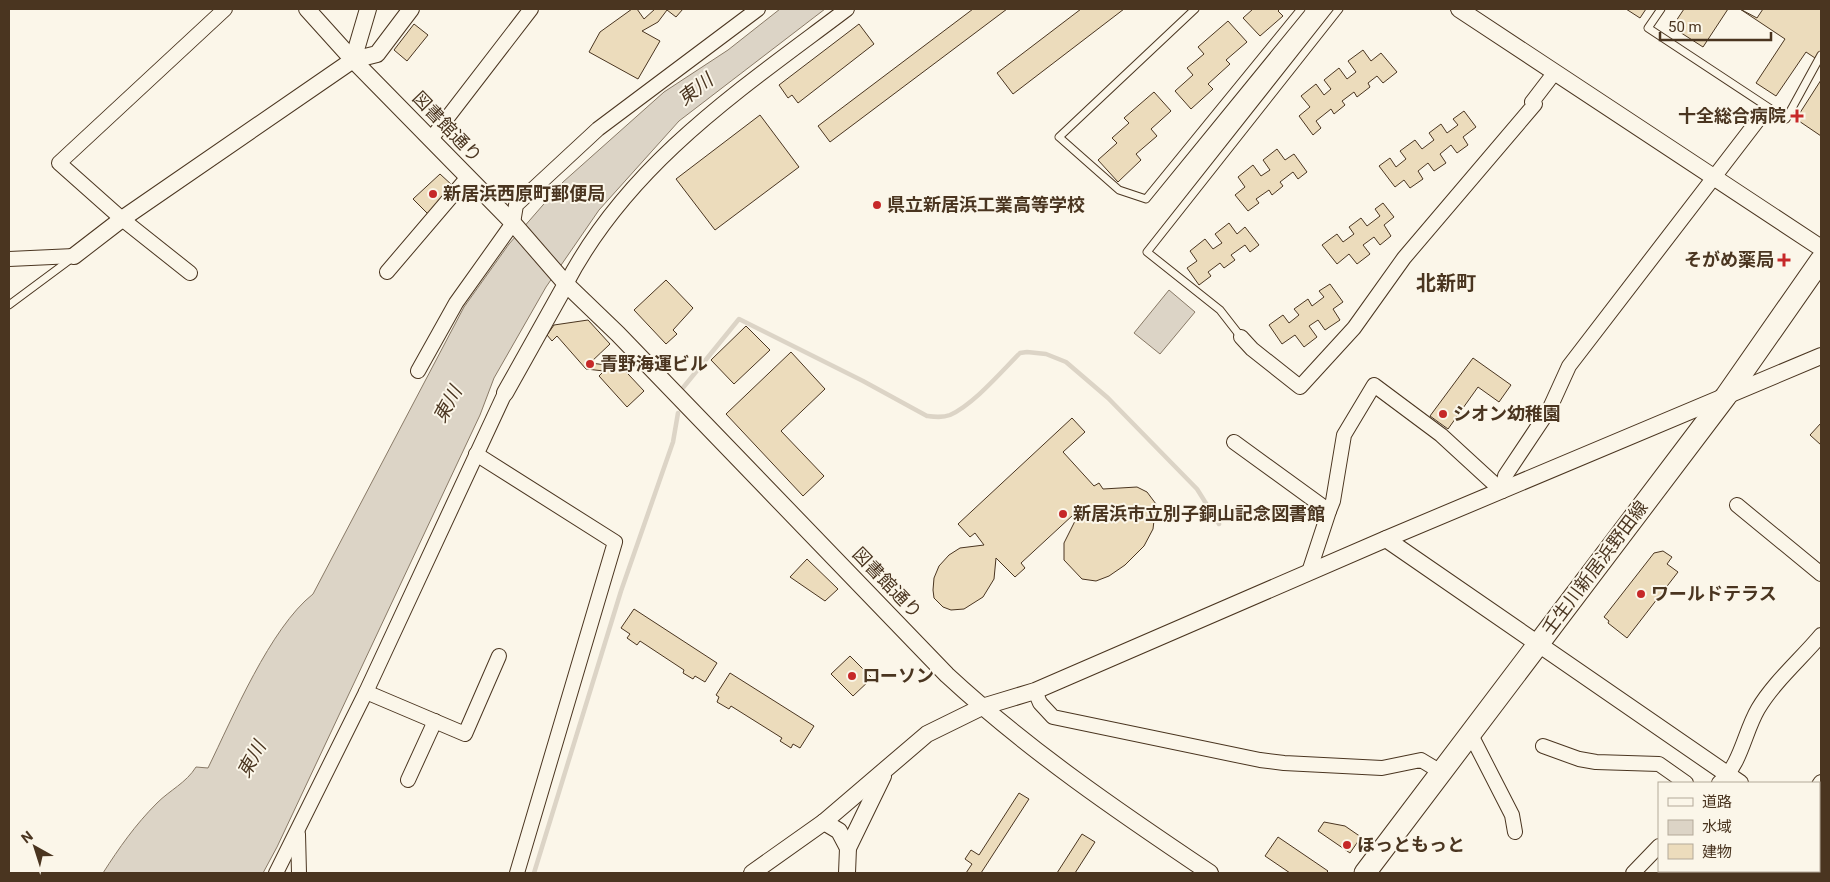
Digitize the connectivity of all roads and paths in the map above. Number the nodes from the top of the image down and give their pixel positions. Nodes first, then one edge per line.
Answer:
1 (225, 9) edge
2 (307, 9) edge
3 (368, 9) edge
4 (411, 9) edge
5 (531, 9) edge
6 (758, 9) edge
7 (846, 9) edge
8 (1195, 9) edge
9 (1301, 9) edge
10 (1340, 9) edge
11 (1459, 9) edge
12 (1661, 9) edge
13 (1821, 55) edge
14 (353, 60) junction
15 (1555, 72) junction
16 (1761, 116) dead end
17 (432, 140) junction
18 (468, 177) junction
19 (1714, 177) junction
20 (122, 220) junction
21 (513, 223) junction
22 (1821, 248) edge
23 (74, 256) junction
24 (9, 259) edge
25 (1821, 260) edge
26 (387, 272) dead end
27 (190, 273) dead end
28 (566, 284) junction
29 (9, 305) edge
30 (1241, 337) joint
31 (1821, 356) edge
32 (418, 371) dead end
33 (505, 393) joint
34 (1726, 396) junction
35 (1234, 442) dead end
36 (476, 454) junction
37 (1502, 491) junction
38 (1736, 504) dead end
39 (1329, 511) junction
40 (1386, 539) junction
41 (1309, 572) junction
42 (1821, 574) edge
43 (1821, 635) edge
44 (1537, 643) junction
45 (499, 656) dead end
46 (1034, 691) junction
47 (366, 692) junction
48 (982, 708) junction
49 (435, 721) junction
50 (1470, 733) junction
51 (1543, 746) dead end
52 (886, 768) junction
53 (1441, 772) junction
54 (408, 780) dead end
55 (1685, 782) edge
56 (1724, 782) edge
57 (824, 822) junction
58 (298, 830) junction
59 (1516, 832) dead end
60 (1658, 847) edge
61 (848, 848) junction
62 (276, 873) edge
63 (299, 873) edge
64 (518, 873) edge
65 (752, 873) edge
66 (847, 873) edge
67 (1210, 873) edge
68 (1365, 873) edge
69 (1633, 873) edge

1 - 20 street
2 - 14 street, 図書館通り
3 - 14 street
4 - 14 street
5 - 17 street
6 - 21 street
7 - 28 street
8 - 9 lane
10 - 30 lane
11 - 15 street
12 - 13 lane
14 - 17 street, 図書館通り
14 - 20 street
15 - 19 street
15 - 30 street
16 - 19 street
17 - 18 street, 図書館通り
18 - 21 street, 図書館通り
18 - 26 street
19 - 22 street
19 - 37 street
20 - 23 street
20 - 27 street
21 - 28 street, 図書館通り
21 - 32 street
23 - 24 street
23 - 29 lane
25 - 34 main road, 壬生川新居浜野田線
28 - 33 street
28 - 48 street, 図書館通り
31 - 34 street
33 - 36 street
34 - 37 street
34 - 44 main road, 壬生川新居浜野田線
35 - 39 street
36 - 47 street
36 - 64 street
37 - 39 street
37 - 40 street
38 - 42 street
39 - 41 street
40 - 41 street
40 - 44 street
41 - 46 street
43 - 56 street
44 - 50 main road, 壬生川新居浜野田線
44 - 56 street
45 - 49 street
46 - 48 street
46 - 53 street
47 - 49 street
47 - 58 street
48 - 52 street
48 - 67 street, 図書館通り
49 - 54 street
50 - 53 main road, 壬生川新居浜野田線
50 - 59 street
51 - 55 street
52 - 57 street
52 - 61 street
53 - 68 main road, 壬生川新居浜野田線
57 - 61 street
57 - 65 street
58 - 62 street
58 - 63 street
60 - 69 street
61 - 66 street

